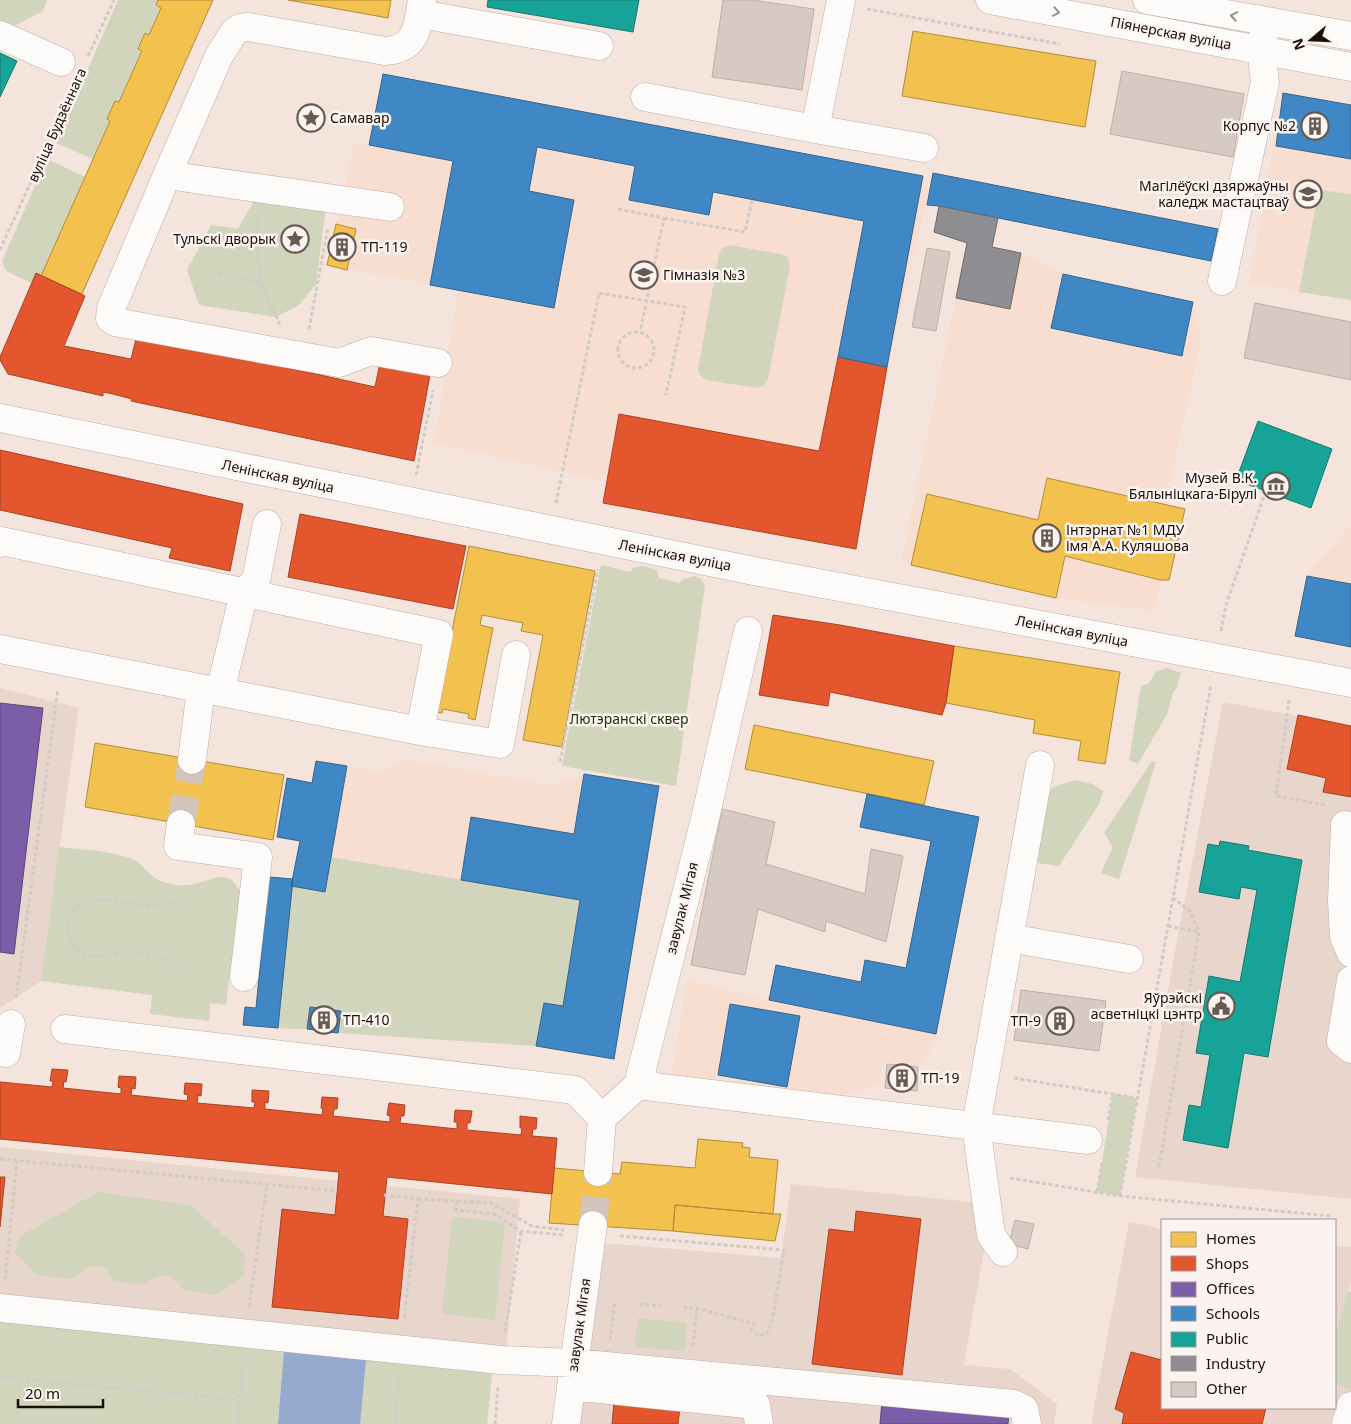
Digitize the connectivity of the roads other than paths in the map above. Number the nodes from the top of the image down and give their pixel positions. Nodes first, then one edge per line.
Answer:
1 (841, 0) edge
2 (1147, 0) edge
3 (1005, 1) edge
4 (421, 7) edge
5 (1266, 22) junction
6 (0, 35) edge
7 (1351, 36) edge
8 (599, 46) dead end
9 (1261, 50) junction
10 (1351, 66) edge
11 (74, 68) road end
12 (644, 97) dead end
13 (815, 129) junction
14 (924, 148) dead end
15 (166, 175) junction
16 (390, 207) dead end
17 (1222, 281) dead end
18 (438, 363) road end
19 (0, 418) edge
20 (267, 524) dead end
21 (0, 543) edge
22 (244, 593) junction
23 (748, 631) dead end
24 (0, 649) edge
25 (516, 655) dead end
26 (1351, 683) edge
27 (211, 690) junction
28 (420, 731) junction
29 (192, 760) tunnel mouth
30 (1040, 765) dead end
31 (181, 824) tunnel mouth
32 (1344, 825) road end
33 (1009, 938) junction
34 (1351, 953) edge
35 (1129, 959) dead end
36 (244, 977) dead end
37 (1351, 980) edge
38 (11, 1024) road end
39 (65, 1029) dead end
40 (1351, 1049) edge
41 (0, 1052) edge
42 (638, 1085) junction
43 (602, 1118) junction
44 (976, 1126) junction
45 (1088, 1140) dead end
46 (598, 1172) tunnel mouth
47 (592, 1232) tunnel mouth
48 (1003, 1252) dead end
49 (1, 1308) edge
50 (572, 1375) junction
51 (1351, 1406) edge
52 (566, 1424) edge
53 (759, 1424) edge
54 (1027, 1424) edge
55 (1346, 1424) edge

1 - 13 street
5 -> 2 street, Піянерская вуліца
3 -> 9 street, Піянерская вуліца
4 - 8 street
4 - 15 street
5 - 7 street, Піянерская вуліца
5 - 9 street
6 - 11 street
9 - 10 street, Піянерская вуліца
9 - 17 street
12 - 13 street
13 - 14 street
15 - 16 street
15 - 18 street
19 - 26 street, Ленінская вуліца
20 - 22 street
21 - 22 street
22 - 27 street
22 - 28 street
23 - 42 street, завулак Мігая
24 - 27 street
25 - 28 street
27 - 28 street
27 - 29 street
30 - 33 street
31 - 36 street
32 - 34 street
33 - 35 street
33 - 44 street
37 - 40 street
38 - 41 street
39 - 43 street
42 - 43 street
42 - 44 street
43 - 46 street
44 - 45 street
44 - 48 street
47 - 50 street, завулак Мігая
49 - 50 street
50 - 52 street, завулак Мігая
50 - 53 street
50 - 54 street
51 - 55 street

